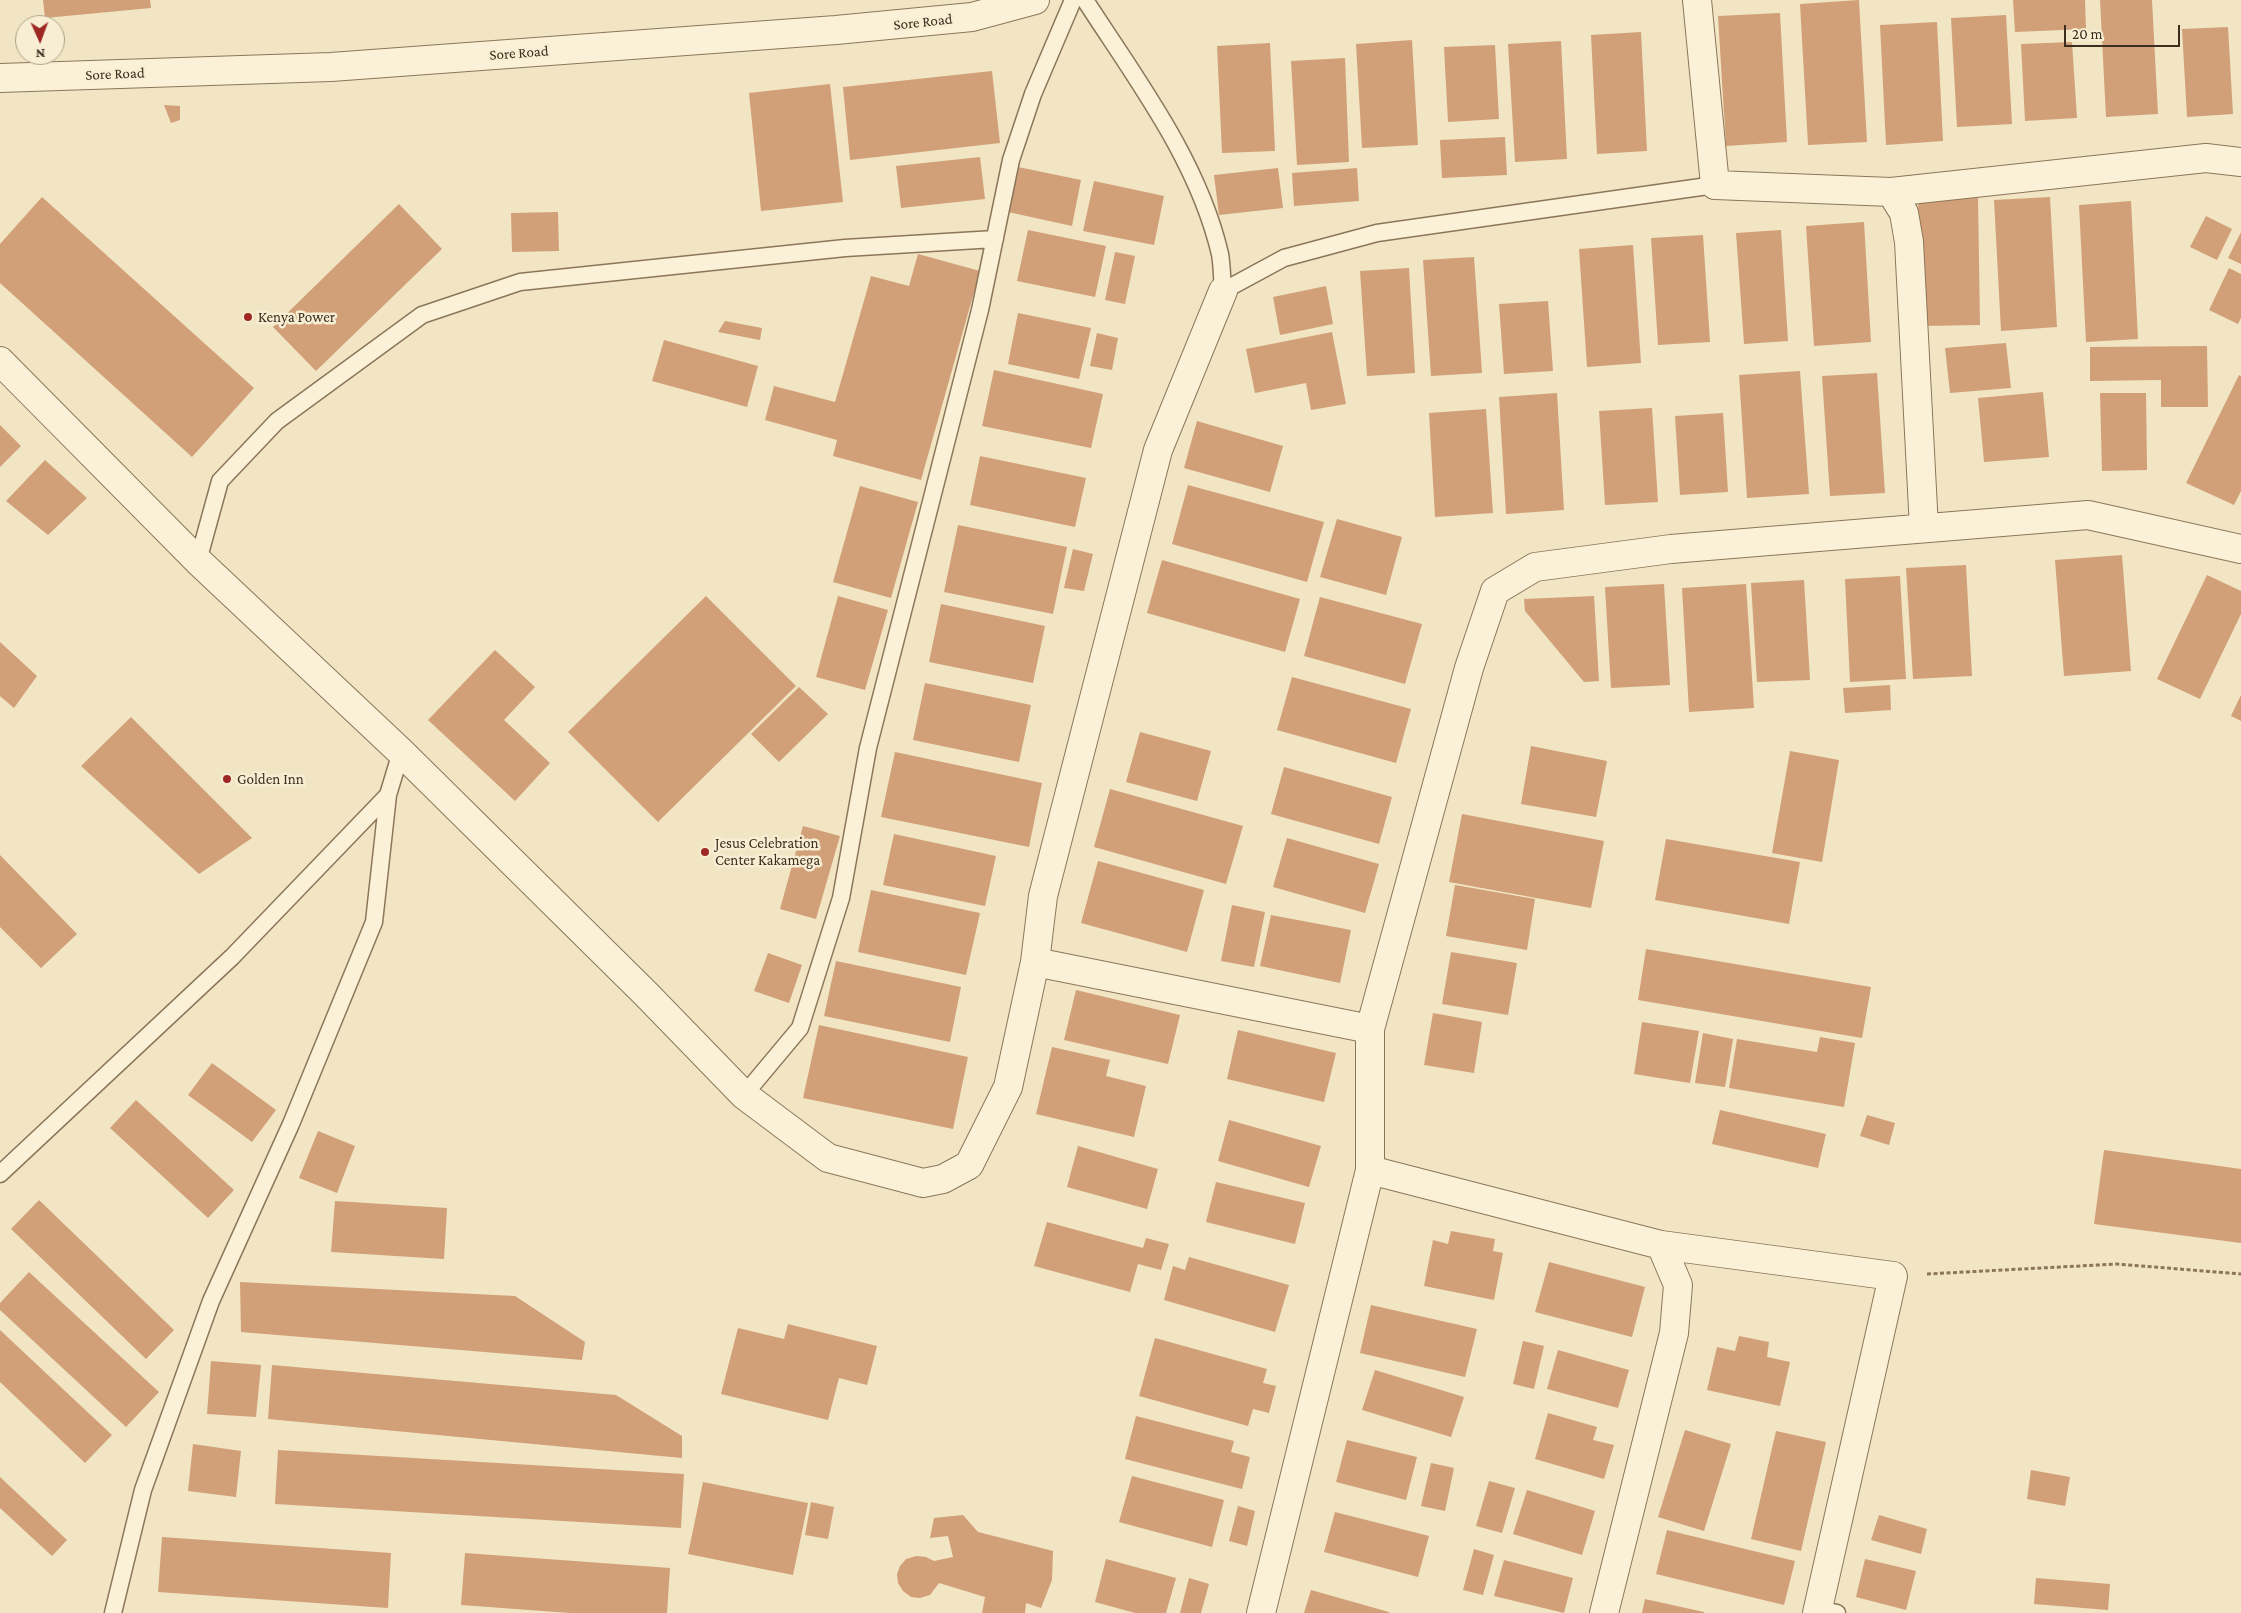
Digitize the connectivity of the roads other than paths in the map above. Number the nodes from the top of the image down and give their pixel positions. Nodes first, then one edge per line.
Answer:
1 (1036, 0) edge
2 (1073, 0) edge
3 (1085, 0) edge
4 (1698, 0) edge
5 (0, 78) edge
6 (2241, 162) edge
7 (1715, 185) junction
8 (1891, 192) junction
9 (995, 238) junction
10 (1223, 291) junction
11 (0, 361) edge
12 (1924, 528) junction
13 (2241, 549) edge
14 (198, 561) junction
15 (401, 752) junction
16 (388, 795) junction
17 (1035, 962) junction
18 (1370, 1029) junction
19 (744, 1095) junction
20 (1370, 1170) junction
21 (0, 1174) edge
22 (1661, 1245) junction
23 (1824, 1612) edge
24 (113, 1613) edge
25 (1262, 1613) edge
26 (1604, 1613) edge

1 - 5 street, Sore Road
2 - 9 lane
3 - 10 lane
4 - 7 street
6 - 8 street
7 - 8 street
7 - 10 lane
8 - 12 street
9 - 14 lane
9 - 19 lane
10 - 17 street
11 - 14 street
12 - 13 street
12 - 18 street
14 - 15 street
15 - 16 lane
15 - 19 street
16 - 21 lane
16 - 24 lane
17 - 18 street
17 - 19 street
18 - 20 street
20 - 22 street
20 - 25 street
22 - 23 street
22 - 26 street

